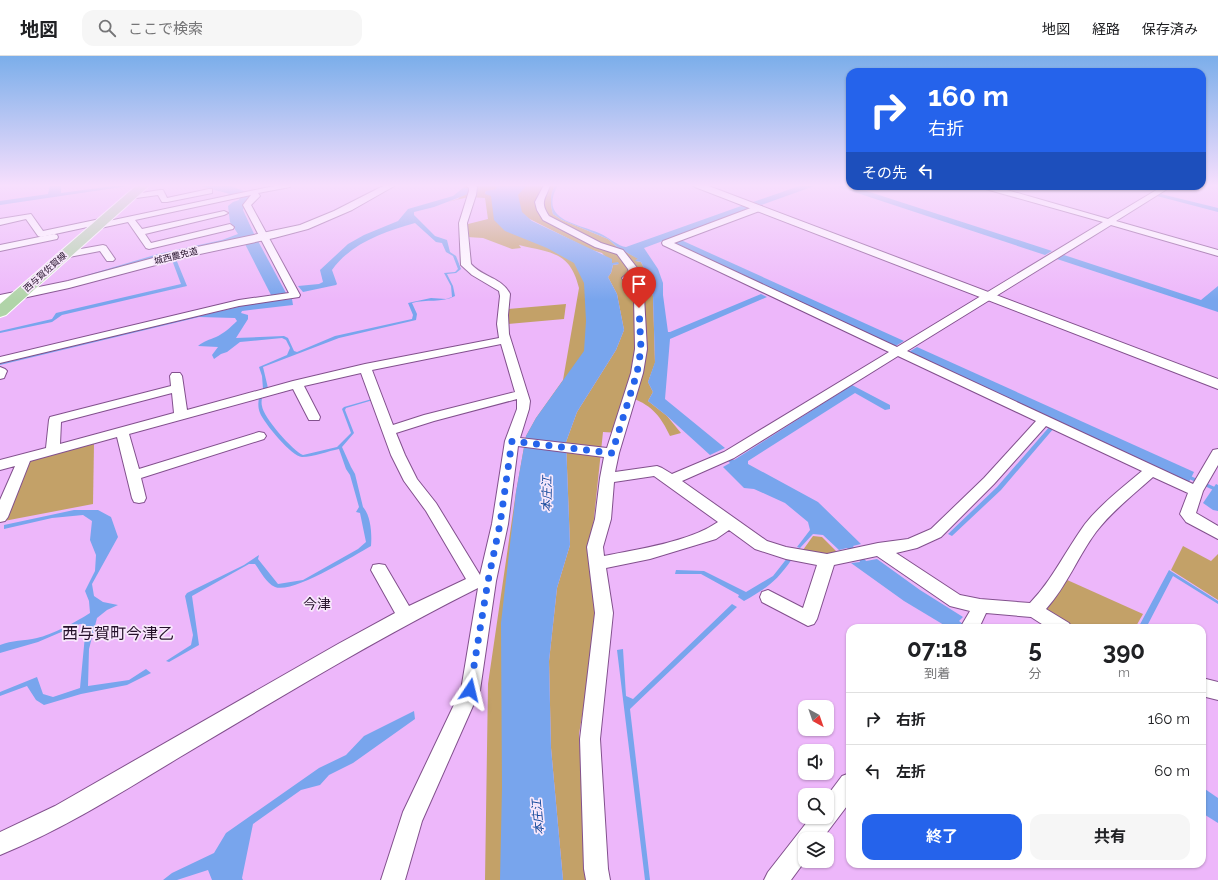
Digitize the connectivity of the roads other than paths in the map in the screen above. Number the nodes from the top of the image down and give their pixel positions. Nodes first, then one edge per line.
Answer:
1 (33, 223) edge
2 (99, 223) edge
3 (111, 223) edge
4 (134, 223) edge
5 (178, 223) edge
6 (256, 223) edge
7 (310, 223) edge
8 (463, 223) edge
9 (554, 223) edge
10 (720, 223) edge
11 (800, 223) edge
12 (1108, 223) edge
13 (1115, 223) edge
14 (96, 226) junction
15 (230, 227) dead end
16 (140, 232) junction
17 (263, 237) junction
18 (0, 248) edge
19 (1218, 253) edge
20 (64, 255) junction
21 (110, 259) dead end
22 (19, 296) junction
23 (988, 296) junction
24 (0, 299) edge
25 (0, 312) edge
26 (504, 340) junction
27 (896, 352) junction
28 (0, 360) edge
29 (365, 368) junction
30 (0, 371) edge
31 (0, 375) edge
32 (297, 384) junction
33 (1218, 384) edge
34 (522, 394) junction
35 (181, 415) junction
36 (314, 417) dead end
37 (1044, 421) junction
38 (122, 432) junction
39 (390, 432) junction
40 (259, 436) dead end
41 (513, 441) junction
42 (53, 451) junction
43 (610, 453) junction
44 (1218, 453) edge
45 (24, 460) junction
46 (0, 465) edge
47 (1151, 471) junction
48 (133, 476) junction
49 (607, 478) junction
50 (670, 480) junction
51 (1199, 486) junction
52 (139, 498) dead end
53 (0, 517) edge
54 (729, 523) junction
55 (1218, 533) edge
56 (878, 549) junction
57 (827, 560) junction
58 (597, 564) junction
59 (379, 570) dead end
60 (482, 581) junction
61 (768, 597) dead end
62 (980, 606) junction
63 (1034, 610) junction
64 (406, 616) junction
65 (972, 624) edge
66 (1057, 624) edge
67 (1206, 688) edge
68 (1218, 691) edge
69 (846, 789) edge
70 (834, 805) edge
71 (0, 844) edge
72 (798, 852) edge
73 (393, 880) edge
74 (598, 880) edge
75 (776, 880) edge

1 - 14 street
2 - 14 main road, 西与賀佐賀線
3 - 14 street
4 - 16 street
5 - 16 street
6 - 17 street
7 - 17 street, 城西農免道
8 - 26 street
9 - 43 street
10 - 27 street
11 - 23 street
12 - 23 street
13 - 19 street
14 - 18 street
14 - 20 main road, 西与賀佐賀線
15 - 16 street
17 - 22 street, 城西農免道
17 - 28 street
20 - 21 street
20 - 22 main road, 西与賀佐賀線
22 - 24 street, 城西農免道
22 - 25 main road, 西与賀佐賀線
23 - 27 street
23 - 33 street
26 - 29 street
26 - 34 street
27 - 37 street
27 - 50 street
29 - 32 street
29 - 39 street
30 - 31 street
32 - 35 street
32 - 36 street
34 - 39 street
34 - 41 street
35 - 38 street
35 - 42 street
37 - 47 street
37 - 56 street
38 - 42 street
38 - 48 street
39 - 60 street
40 - 48 street
41 - 43 street
41 - 60 street
42 - 45 street
43 - 49 street
44 - 51 street
45 - 46 street
45 - 53 street
47 - 51 street
47 - 63 street
48 - 52 street
49 - 50 street
49 - 58 street
50 - 54 street
51 - 55 street
54 - 57 street
54 - 58 street
56 - 57 street
56 - 62 street
57 - 61 street
58 - 74 street
59 - 64 street
60 - 64 street
60 - 73 street
62 - 63 street
62 - 65 street
63 - 66 street
64 - 71 street
67 - 68 street
69 - 70 street
72 - 75 street

